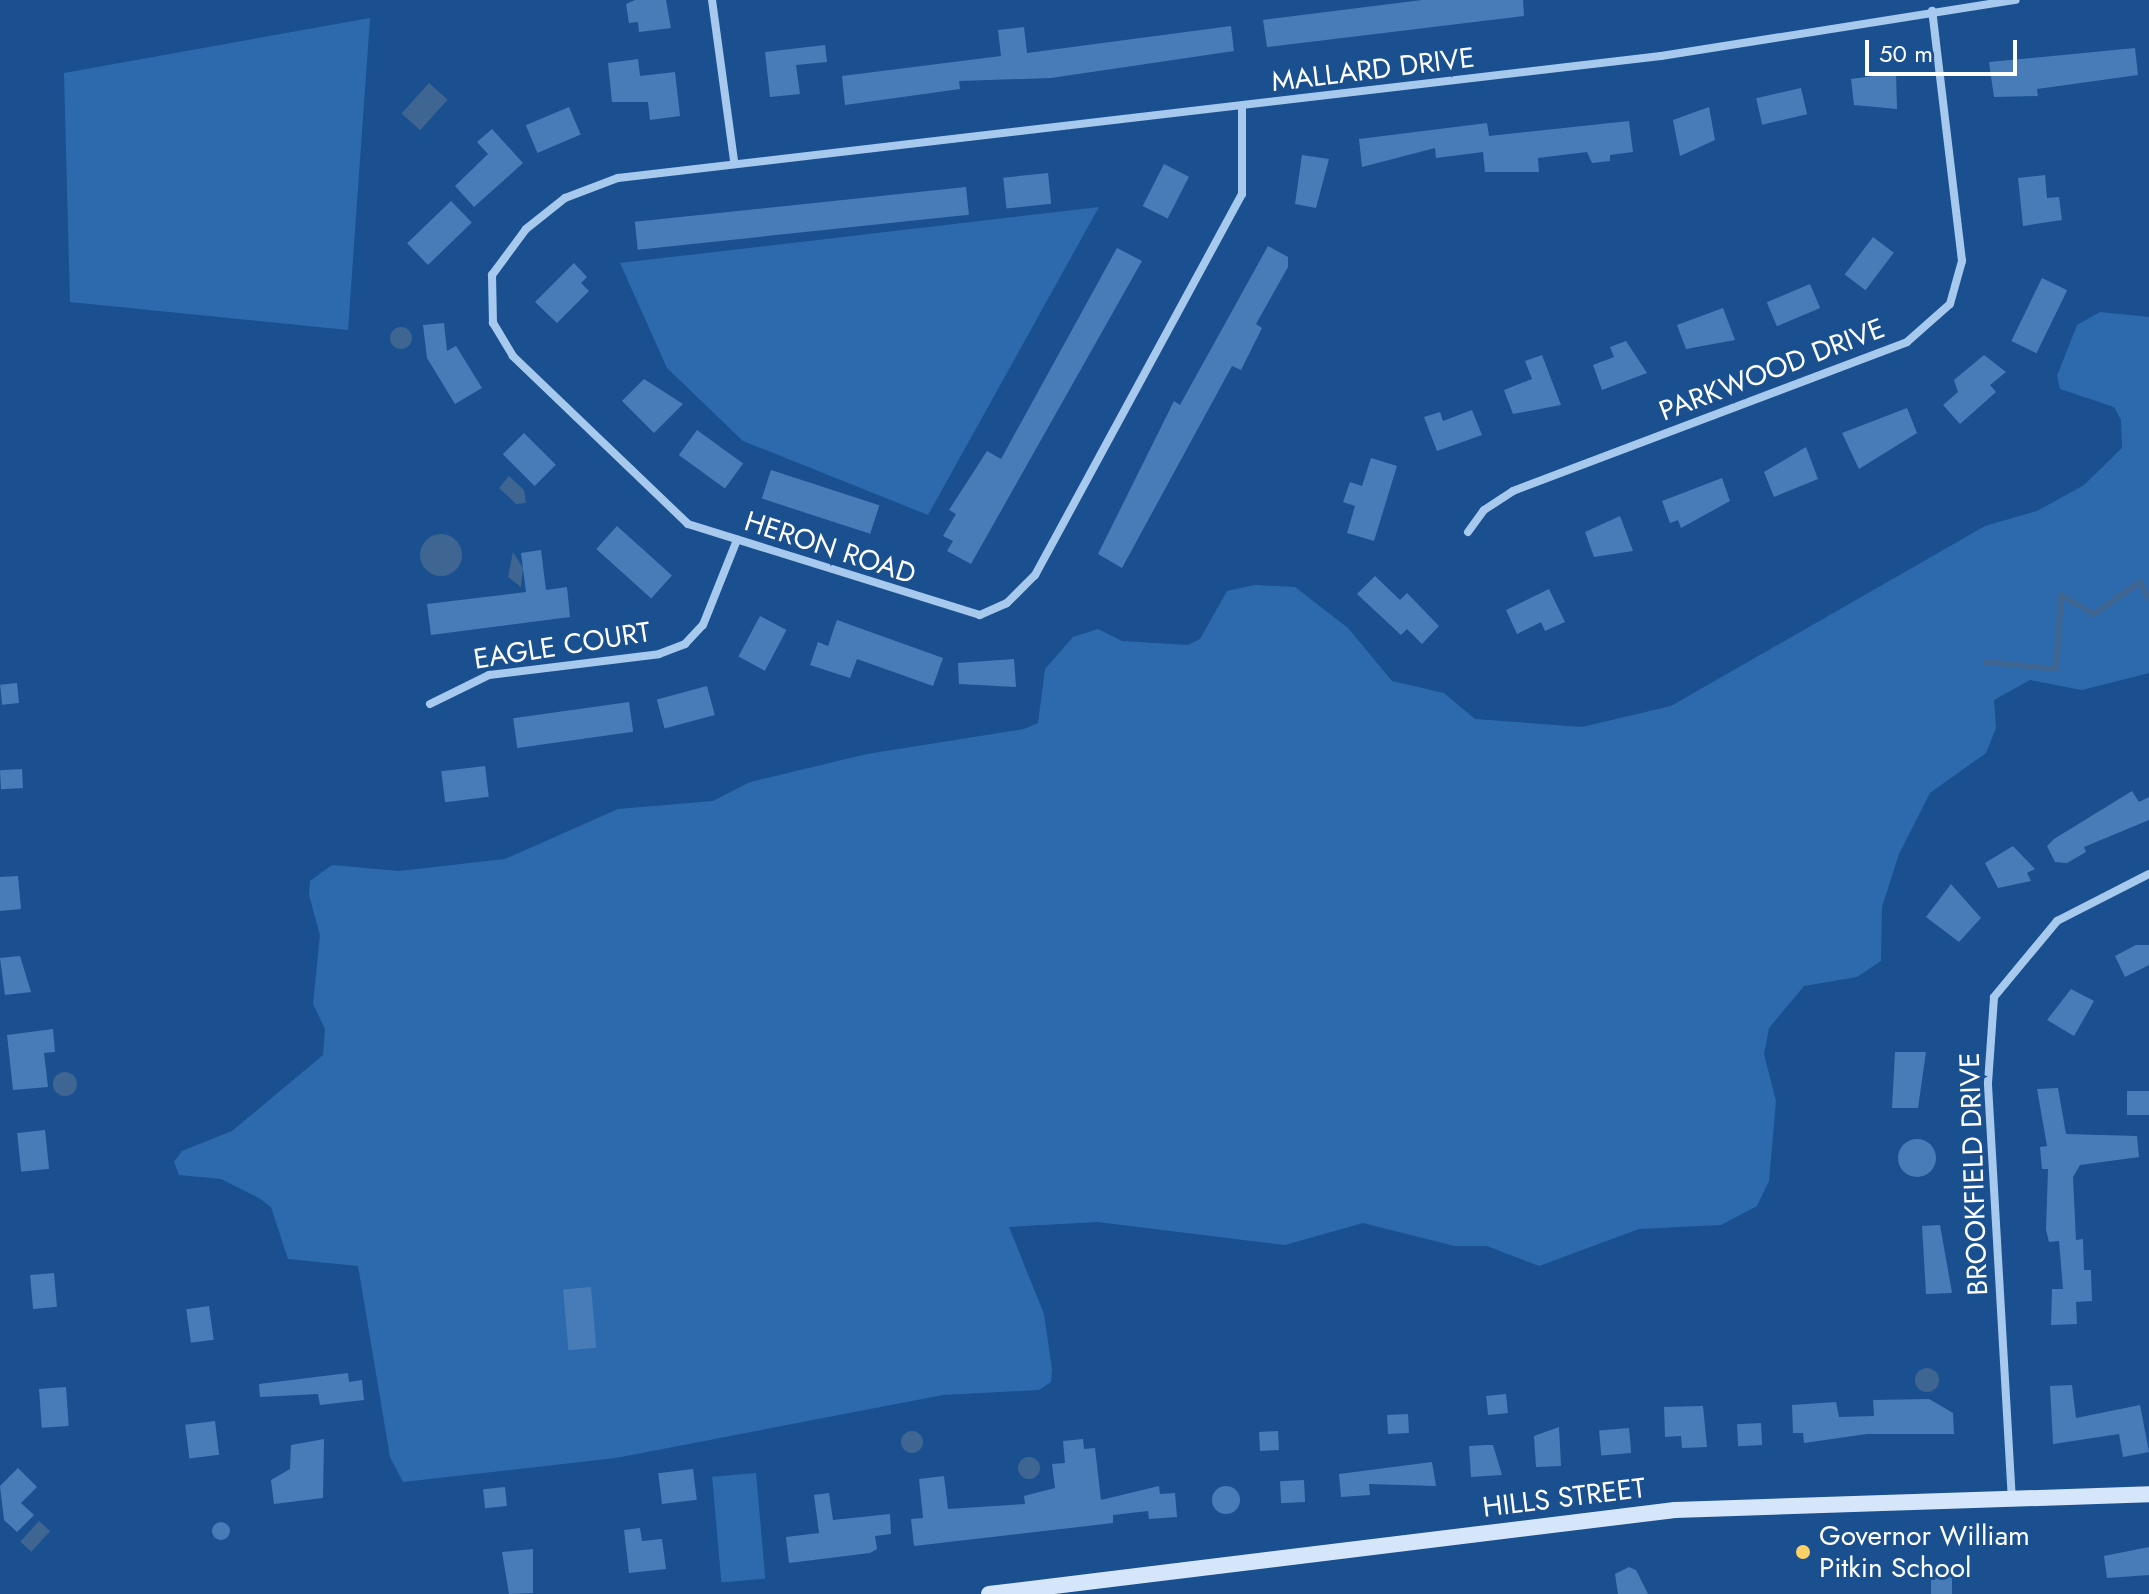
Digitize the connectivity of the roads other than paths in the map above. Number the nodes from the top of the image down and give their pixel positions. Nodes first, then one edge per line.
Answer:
1 (712, 0) edge
2 (2016, 0) edge
3 (1932, 11) junction
4 (1242, 108) junction
5 (734, 161) junction
6 (1468, 532) dead end
7 (737, 540) junction
8 (430, 704) dead end
9 (2149, 874) edge
10 (2149, 1494) edge
11 (2012, 1502) junction
12 (989, 1594) edge

1 - 5 street
2 - 3 street, MALLARD DRIVE
3 - 4 street, MALLARD DRIVE
3 - 6 street, PARKWOOD DRIVE
4 - 5 street, MALLARD DRIVE
4 - 7 street, HERON ROAD
5 - 7 street, HERON ROAD
7 - 8 street, EAGLE COURT
9 - 11 street, BROOKFIELD DRIVE
10 - 11 street, HILLS STREET
11 - 12 street, HILLS STREET

